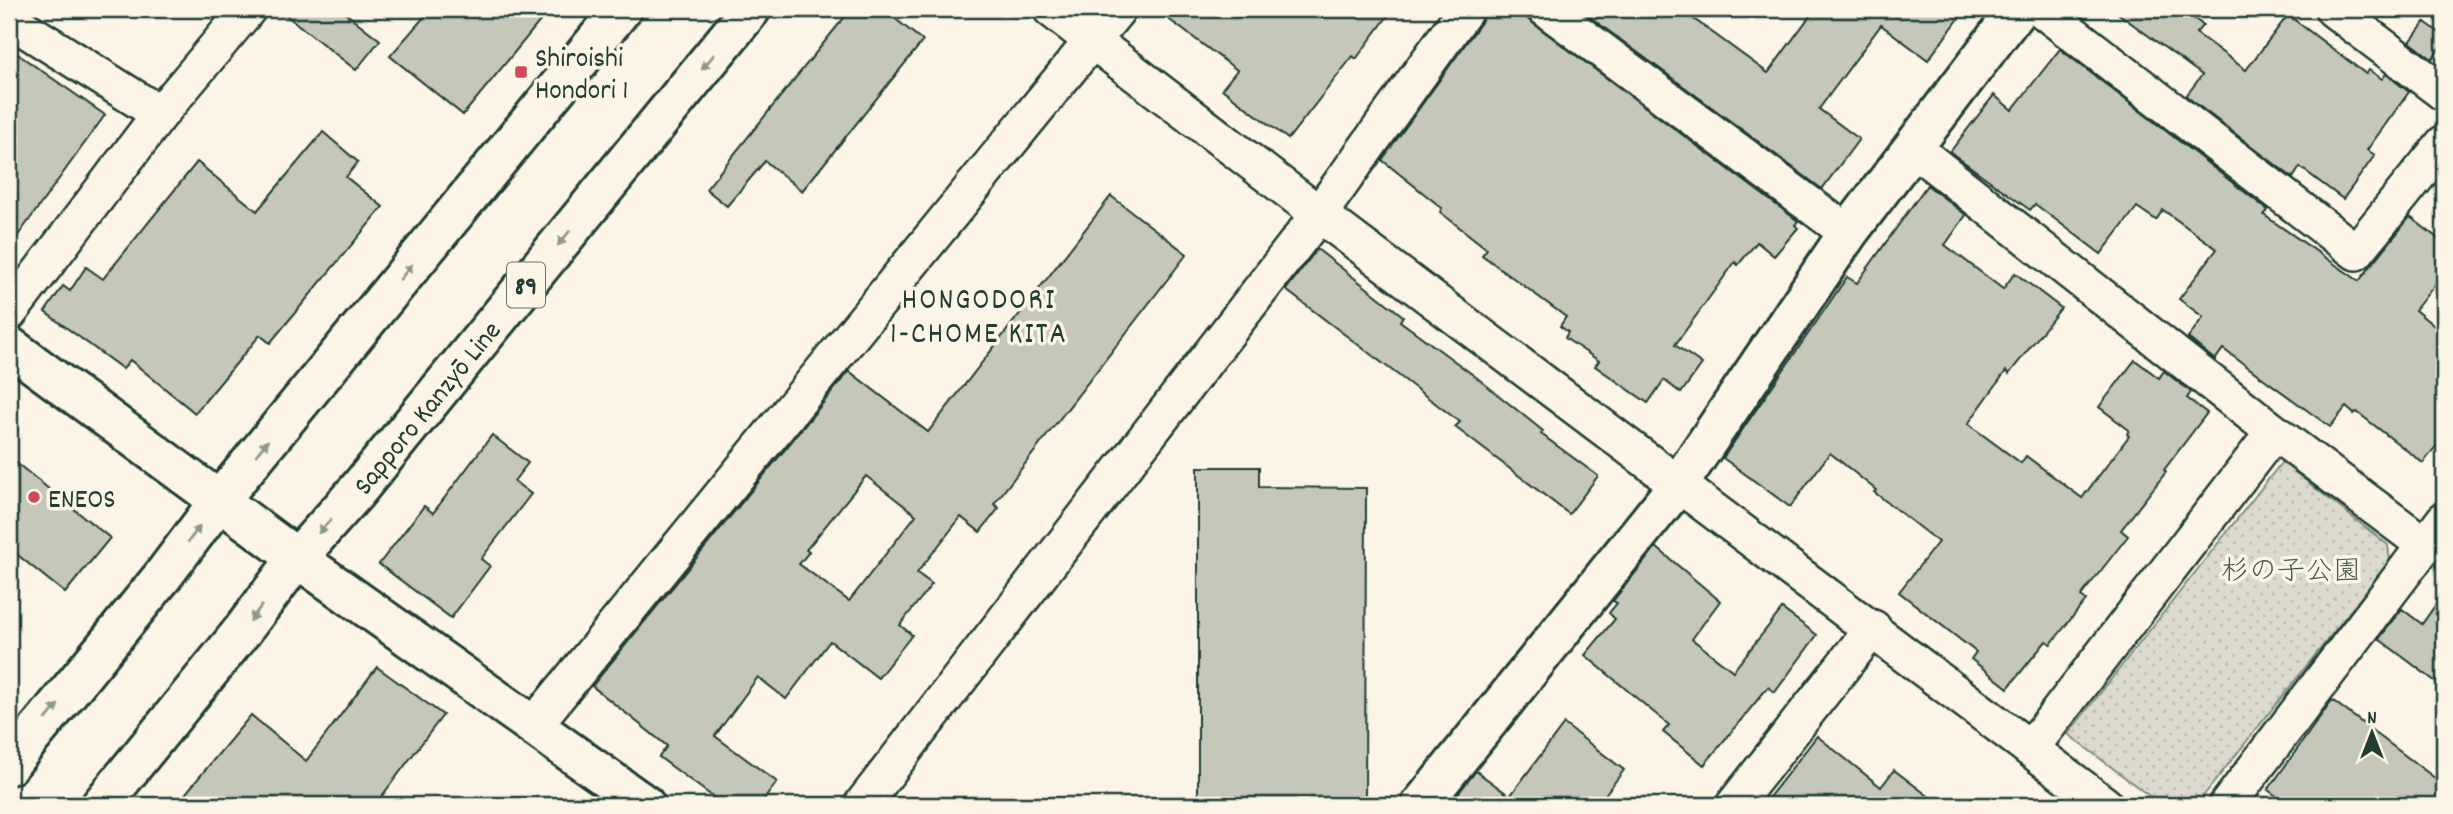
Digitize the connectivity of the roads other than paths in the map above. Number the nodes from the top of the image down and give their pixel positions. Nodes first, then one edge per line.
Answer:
1 (248, 9) edge
2 (622, 9) edge
3 (751, 9) edge
4 (1051, 9) edge
5 (1118, 9) edge
6 (1466, 9) edge
7 (1546, 9) edge
8 (2018, 9) edge
9 (2041, 9) edge
10 (2333, 9) edge
11 (9, 19) edge
12 (1093, 41) junction
13 (2444, 93) edge
14 (160, 114) junction
15 (2444, 143) edge
16 (1913, 148) junction
17 (1319, 214) junction
18 (1848, 233) junction
19 (9, 313) edge
20 (9, 346) edge
21 (2274, 432) junction
22 (1678, 485) junction
23 (219, 500) junction
24 (2435, 533) edge
25 (297, 558) junction
26 (1873, 628) junction
27 (534, 725) junction
28 (2030, 749) junction
29 (9, 765) edge
30 (101, 805) edge
31 (645, 805) edge
32 (862, 805) edge
33 (1421, 805) edge
34 (1734, 805) edge
35 (2105, 805) edge
36 (2227, 805) edge

1 - 14 street
23 -> 2 main road
3 -> 25 main road, Sapporo Kanzyō Line / 89
4 - 12 street
5 - 12 street
6 - 17 street
7 - 18 street
8 - 16 main road
9 - 15 street
10 - 13 street
11 - 14 street
12 - 17 street
12 - 27 street
14 - 19 street
16 - 18 main road
16 - 21 street
17 - 22 street
17 - 32 street
18 - 22 main road
20 - 23 main road
21 - 24 street
21 - 28 street
22 - 26 street
22 - 33 main road
23 - 25 main road
29 -> 23 main road
24 - 36 street
25 - 27 main road
25 -> 30 main road, Sapporo Kanzyō Line / 89
26 - 28 street
26 - 34 street
27 - 31 main road
28 - 35 street

